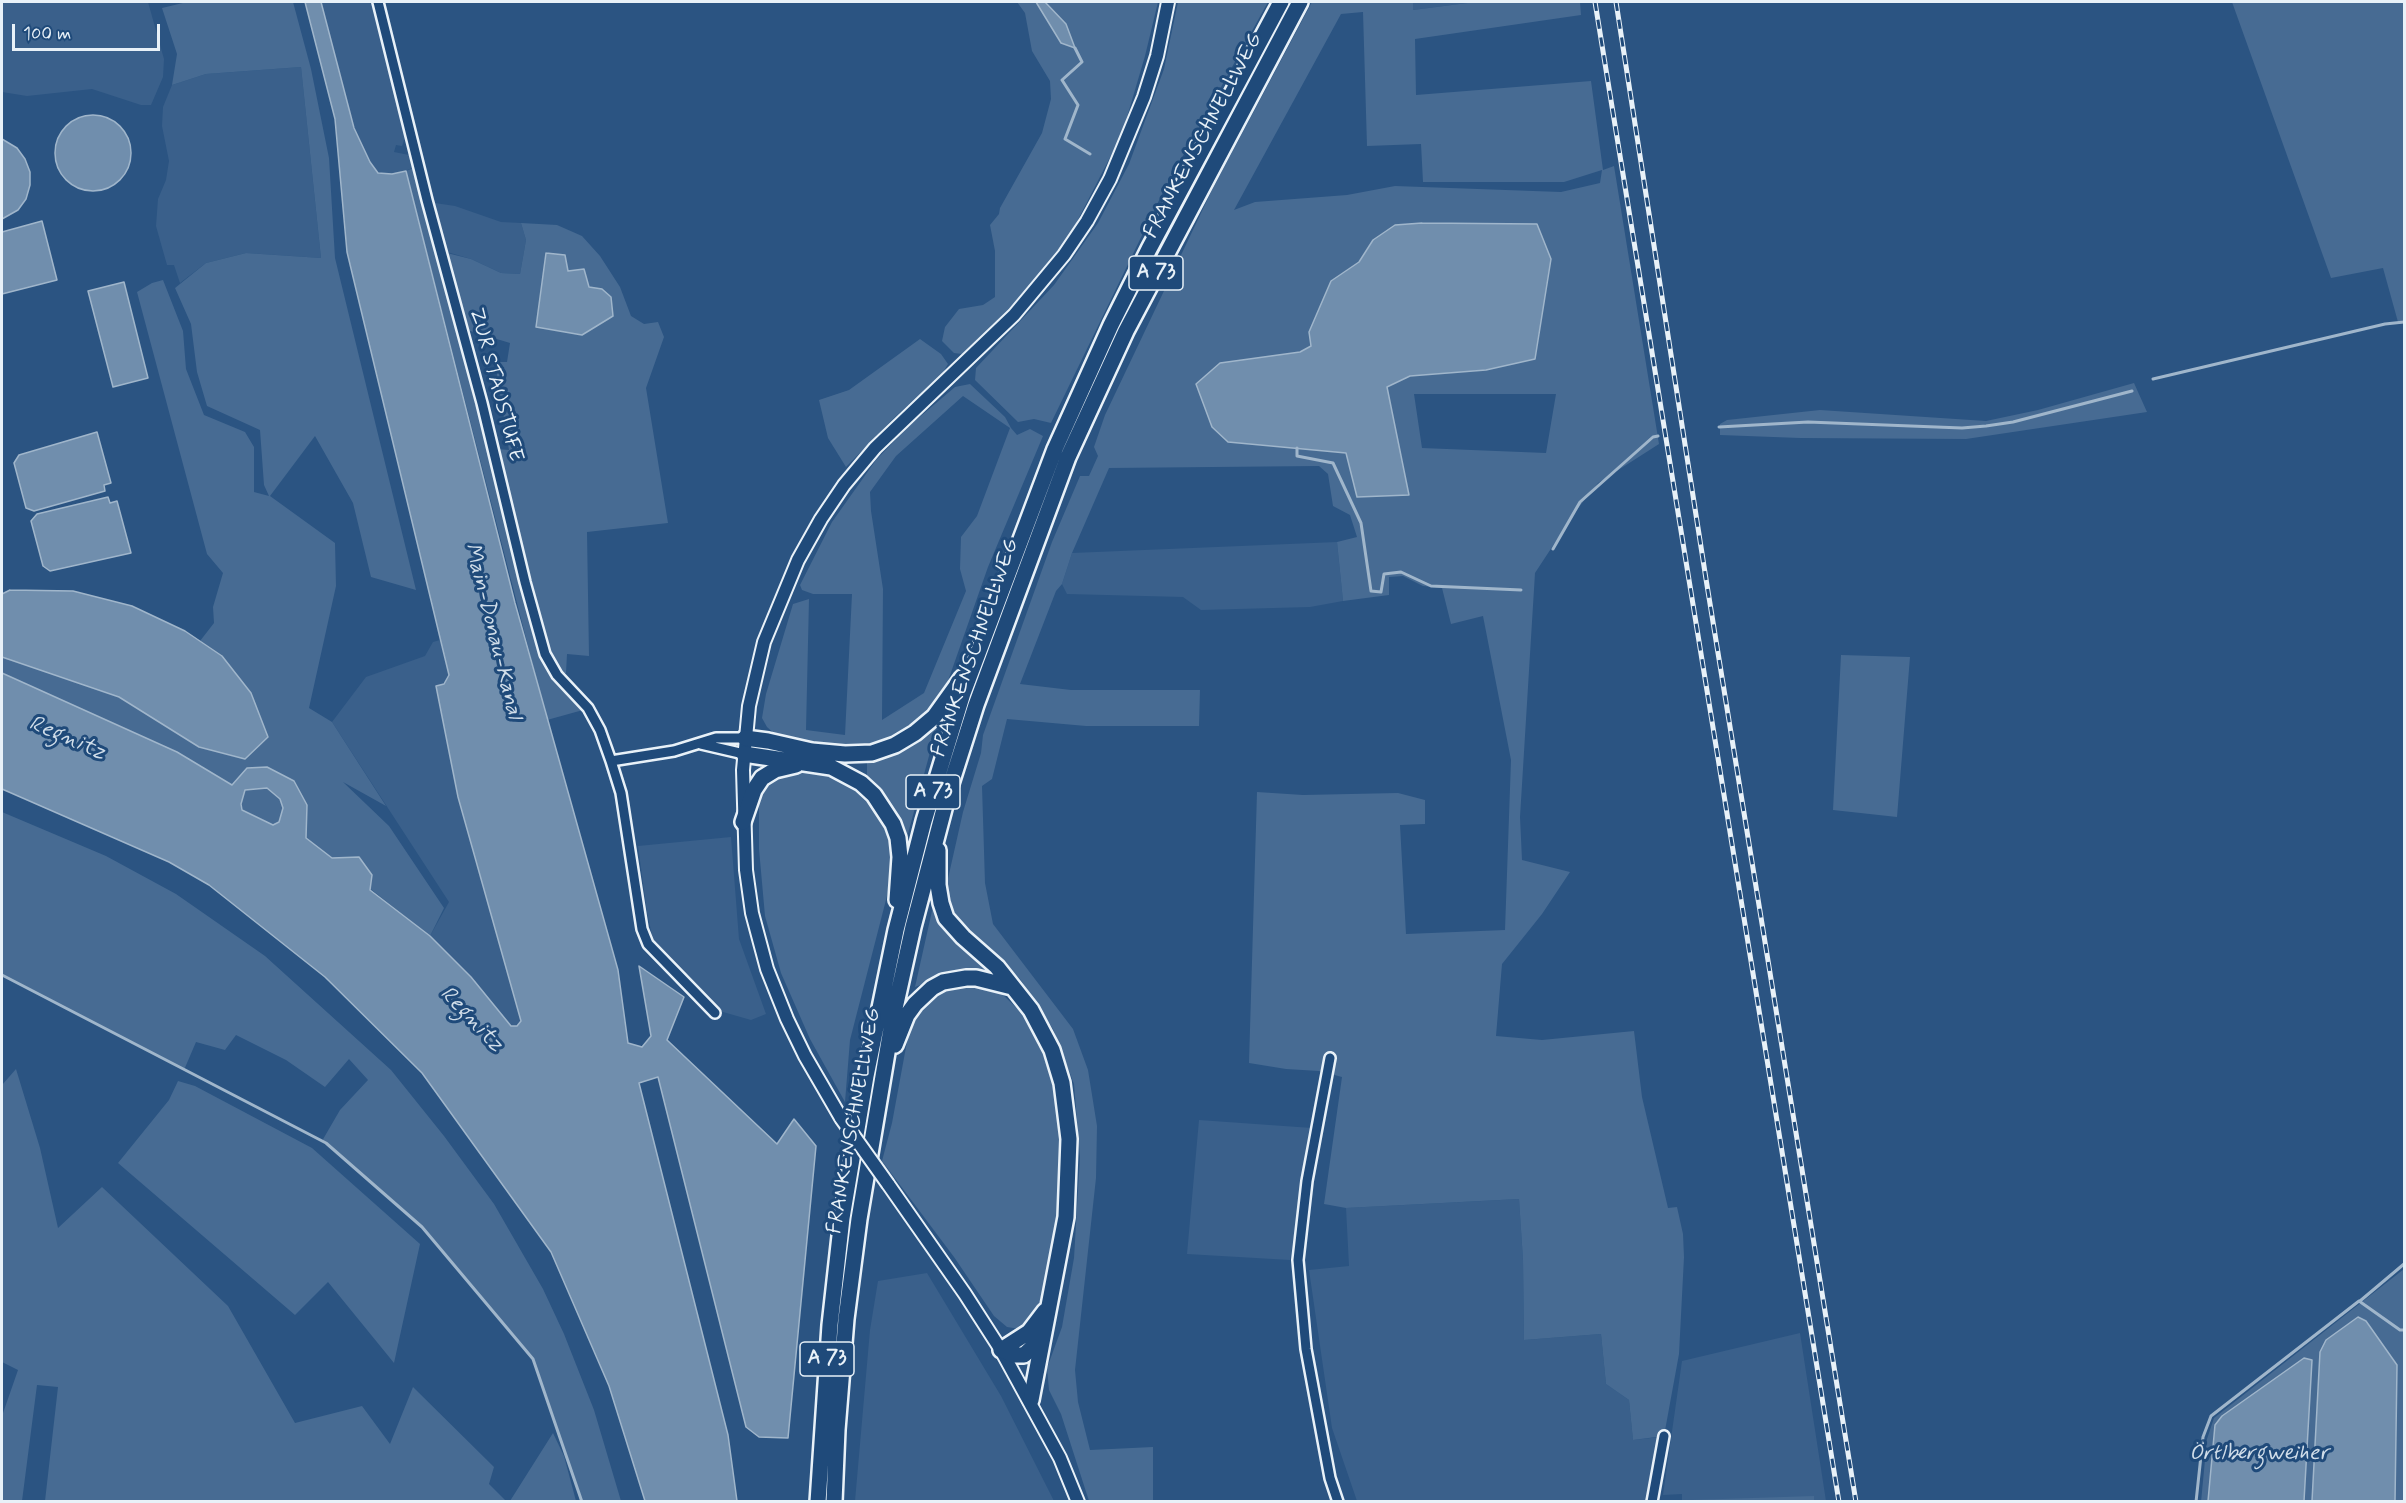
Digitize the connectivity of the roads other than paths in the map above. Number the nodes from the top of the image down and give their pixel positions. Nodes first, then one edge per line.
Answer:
1 (378, 2) edge
2 (1168, 2) edge
3 (1281, 2) edge
4 (1300, 2) edge
5 (977, 655) junction
6 (745, 738) junction
7 (701, 744) junction
8 (744, 754) junction
9 (611, 761) junction
10 (805, 763) junction
11 (743, 822) junction
12 (939, 824) junction
13 (896, 930) junction
14 (1012, 987) junction
15 (715, 1013) dead end
16 (886, 1057) junction
17 (1330, 1058) dead end
18 (1047, 1309) junction
19 (1041, 1340) junction
20 (1001, 1350) junction
21 (1030, 1400) junction
22 (1664, 1436) dead end
23 (818, 1502) edge
24 (834, 1502) edge
25 (1078, 1502) edge
26 (1338, 1502) edge
27 (1652, 1502) edge

1 - 9 street, ZUR STAUSTUFE
2 - 6 main road
3 - 5 highway, FRANKENSCHNELLWEG / A 73
4 - 12 highway, FRANKENSCHNELLWEG / A 73
5 - 6 highway
5 - 13 highway, FRANKENSCHNELLWEG / A 73
6 - 7 street
6 - 8 main road
7 - 8 street
7 - 9 street
8 - 10 highway
8 - 11 main road
9 - 15 street, ZUR STAUSTUFE
10 - 11 highway
10 - 13 highway
11 - 20 main road, bridge
12 - 14 highway
12 - 16 highway, FRANKENSCHNELLWEG / A 73
13 - 23 highway, FRANKENSCHNELLWEG / A 73
14 - 16 highway
14 - 18 highway
16 - 24 highway, FRANKENSCHNELLWEG / A 73
17 - 26 street
18 - 19 highway
18 - 20 highway
19 - 20 highway
19 - 21 highway
20 - 21 main road
21 - 25 main road
22 - 27 street

